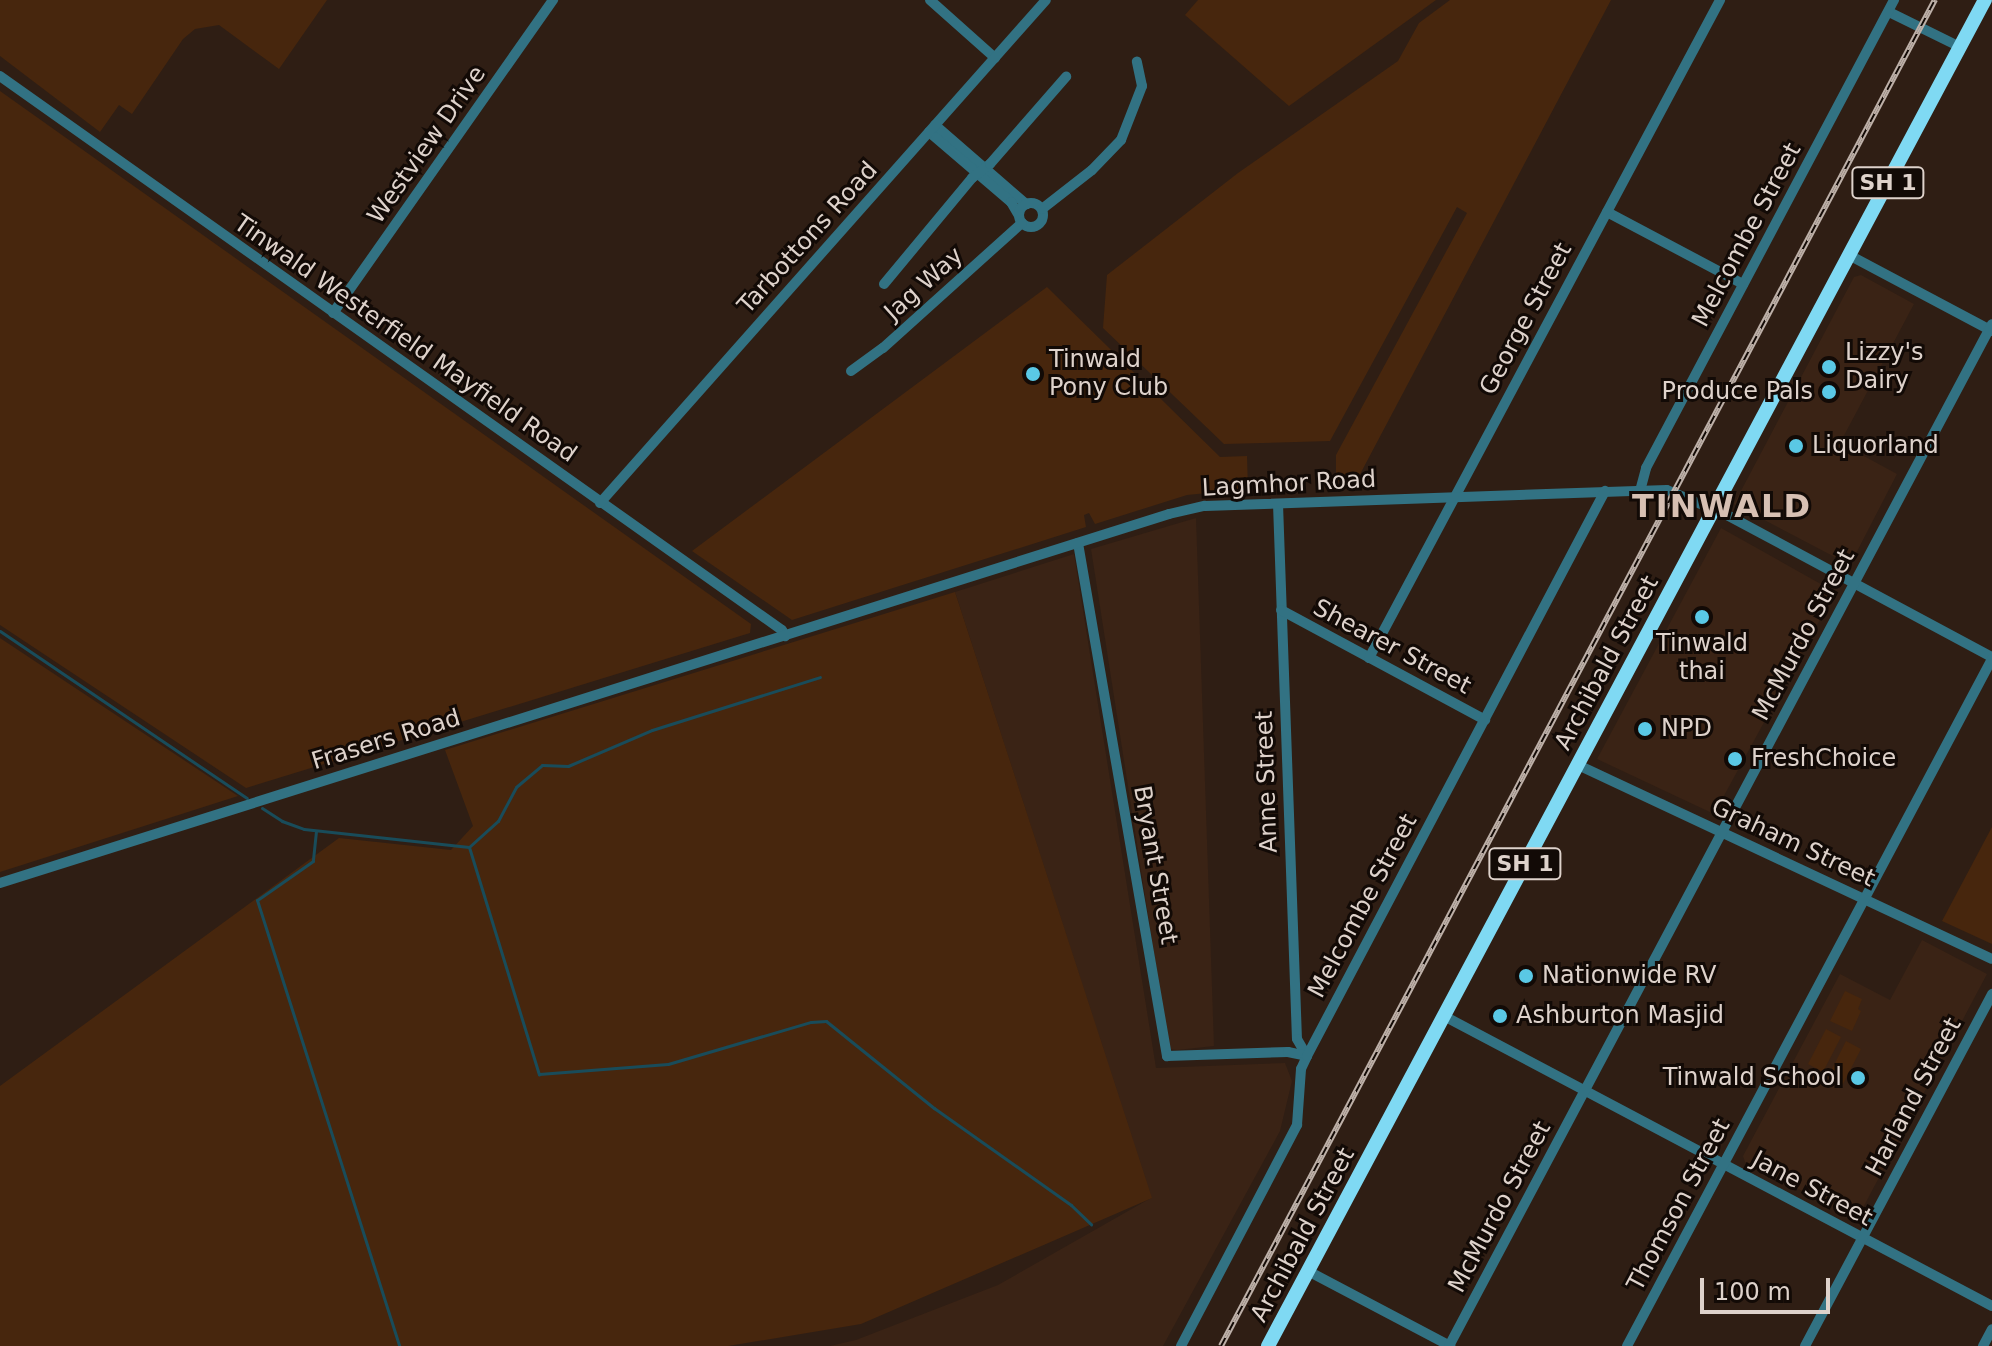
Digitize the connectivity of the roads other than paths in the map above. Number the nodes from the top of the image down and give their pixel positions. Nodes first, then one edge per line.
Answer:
1 (553, 0) edge
2 (930, 0) edge
3 (1046, 0) edge
4 (1720, 0) edge
5 (1894, 0) edge
6 (1985, 0) edge
7 (1889, 12) junction
8 (1960, 47) junction
9 (995, 58) junction
10 (1137, 62) dead end
11 (0, 76) edge
12 (1066, 77) dead end
13 (932, 128) junction
14 (981, 171) junction
15 (1026, 204) junction
16 (1042, 209) junction
17 (1607, 212) junction
18 (1020, 219) junction
19 (1849, 255) junction
20 (884, 284) dead end
21 (1743, 284) junction
22 (333, 313) junction
23 (1991, 328) edge
24 (851, 371) dead end
25 (1605, 491) junction
26 (1640, 491) junction
27 (1457, 496) junction
28 (600, 503) junction
29 (1278, 504) junction
30 (1714, 509) junction
31 (1078, 543) junction
32 (1854, 584) junction
33 (1281, 610) junction
34 (785, 636) junction
35 (1369, 658) junction
36 (1992, 658) edge
37 (1485, 720) junction
38 (1578, 765) junction
39 (1722, 832) junction
40 (0, 883) edge
41 (1865, 898) junction
42 (1992, 959) edge
43 (1992, 994) edge
44 (1444, 1016) junction
45 (1307, 1056) junction
46 (1584, 1091) junction
47 (1723, 1164) junction
48 (1862, 1239) junction
49 (1308, 1271) junction
50 (1992, 1306) edge
51 (1992, 1329) edge
52 (1181, 1346) edge
53 (1268, 1346) edge
54 (1449, 1346) edge
55 (1627, 1346) edge
56 (1805, 1346) edge
57 (1983, 1346) edge

1 - 22 street, Westview Drive
2 - 9 street
3 - 9 street, Tarbottons Road
4 - 17 street, George Street
5 - 7 street, Melcombe Street
6 - 8 highway, Archibald Street / SH 1
7 - 8 street
7 - 21 street, Melcombe Street
8 - 19 highway, Archibald Street / SH 1
9 - 13 street, Tarbottons Road
10 - 16 street
11 - 22 street, Tinwald Westerfield Mayfield Road
12 - 14 street
13 - 14 street
13 - 28 street, Tarbottons Road
14 - 15 street
14 - 18 street
14 - 20 street
15 - 16 street
15 - 18 street
16 - 18 street
17 - 21 street
17 - 27 street, George Street
18 - 24 street, Jag Way
19 - 23 street
19 - 30 highway, Archibald Street / SH 1
21 - 26 street, Melcombe Street
22 - 28 street, Tinwald Westerfield Mayfield Road
23 - 32 street, McMurdo Street
25 - 26 street, Lagmhor Road
25 - 27 street, Lagmhor Road
25 - 37 street, Melcombe Street
26 - 30 street, Lagmhor Road
27 - 29 street, Lagmhor Road
27 - 35 street, George Street
28 - 34 street, Tinwald Westerfield Mayfield Road
29 - 31 street, Lagmhor Road
29 - 33 street, Anne Street
30 - 32 street, Lagmhor Road
30 - 38 highway, Archibald Street / SH 1
31 - 34 street, Lagmhor Road
31 - 45 street, Bryant Street
32 - 36 street, Lagmhor Road
32 - 39 street, McMurdo Street
33 - 35 street, Shearer Street
33 - 45 street, Anne Street
34 - 40 street, Frasers Road
35 - 37 street, Shearer Street
36 - 41 street, Thomson Street
37 - 45 street, Melcombe Street
38 - 39 street, Graham Street
38 - 44 highway, Archibald Street / SH 1
39 - 41 street, Graham Street
39 - 46 street, McMurdo Street
41 - 42 street, Graham Street
41 - 47 street, Thomson Street
43 - 48 street, Harland Street
44 - 46 street, Jane Street
44 - 49 highway, Archibald Street / SH 1
45 - 52 street, Melcombe Street
46 - 47 street, Jane Street
46 - 54 street, McMurdo Street
47 - 48 street, Jane Street
47 - 55 street, Thomson Street
48 - 50 street, Jane Street
48 - 56 street, Harland Street
49 - 53 highway, Archibald Street / SH 1
49 - 54 street
51 - 57 street

